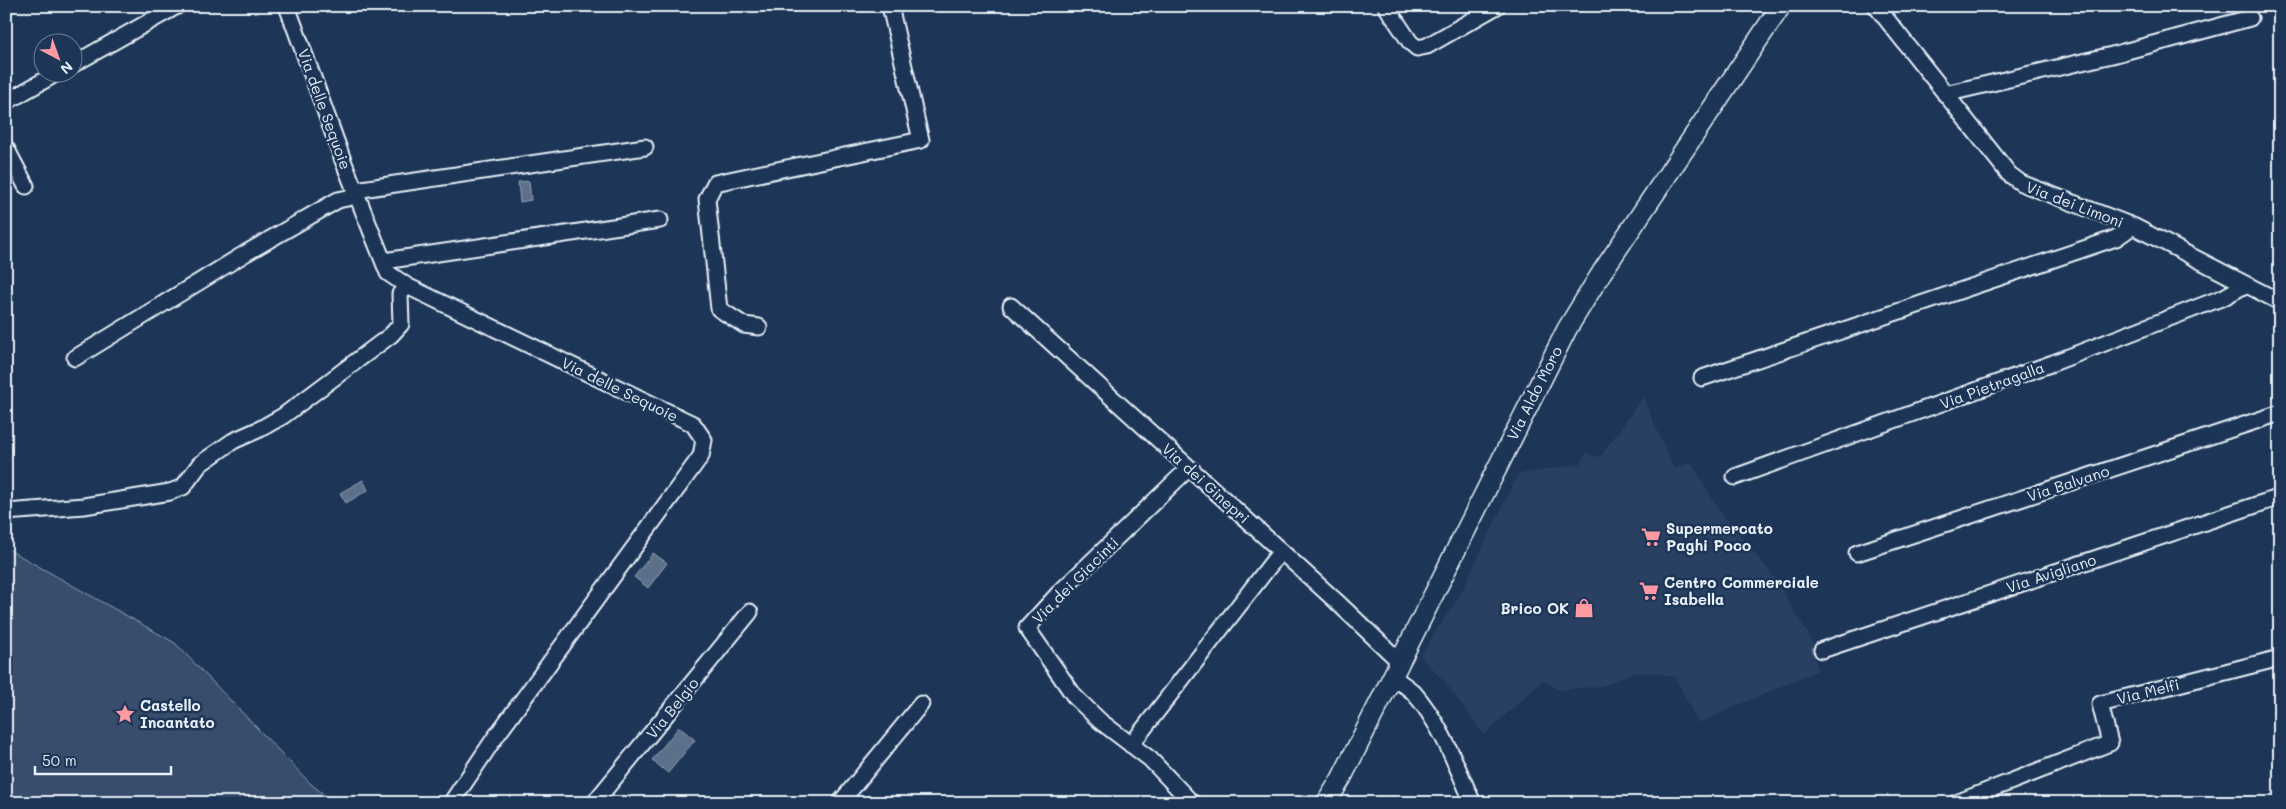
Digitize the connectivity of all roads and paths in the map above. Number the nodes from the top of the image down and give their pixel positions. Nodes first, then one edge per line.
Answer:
1 (176, 6) edge
2 (288, 6) edge
3 (890, 6) edge
4 (1386, 6) edge
5 (1497, 6) edge
6 (1781, 6) edge
7 (1876, 6) edge
8 (2250, 18) dead end
9 (82, 59) edge
10 (41, 82) edge
11 (1945, 94) junction
12 (6, 102) edge
13 (6, 148) edge
14 (645, 148) dead end
15 (26, 186) dead end
16 (356, 193) junction
17 (660, 220) dead end
18 (2133, 226) junction
19 (384, 261) junction
20 (2245, 285) junction
21 (406, 286) junction
22 (2280, 302) edge
23 (1012, 306) dead end
24 (759, 327) dead end
25 (75, 358) dead end
26 (1702, 378) dead end
27 (2280, 413) edge
28 (1189, 468) junction
29 (1735, 477) dead end
30 (2280, 497) edge
31 (6, 512) edge
32 (1281, 551) junction
33 (1857, 553) dead end
34 (750, 612) dead end
35 (1822, 650) dead end
36 (2280, 658) edge
37 (1396, 669) junction
38 (921, 704) dead end
39 (1131, 745) junction
40 (451, 803) edge
41 (594, 803) edge
42 (840, 803) edge
43 (1192, 803) edge
44 (1326, 803) edge
45 (1473, 803) edge
46 (1956, 803) edge

1 - 9 street
2 - 16 street, Via delle Sequoie
3 - 24 street
4 - 5 street
6 - 37 street, Via Aldo Moro
7 - 11 street, Via dei Limoni
8 - 11 street
10 - 12 street
11 - 18 street, Via dei Limoni
13 - 15 street
14 - 16 street
16 - 19 street, Via delle Sequoie
16 - 25 street
17 - 19 street
18 - 20 street, Via dei Limoni
18 - 26 street
19 - 21 street, Via delle Sequoie
20 - 22 street, Via dei Limoni
20 - 29 street, Via Pietragalla
21 - 31 street
21 - 40 street, Via delle Sequoie
23 - 28 street, Via dei Ginepri
27 - 33 street, Via Balvano
28 - 32 street, Via dei Ginepri
28 - 39 street, Via dei Giacinti
30 - 35 street, Via Avigliano
32 - 37 street, Via dei Ginepri
32 - 39 street
34 - 41 street, Via Belgio
36 - 46 street, Via Melfi
37 - 44 street, Via Aldo Moro
37 - 45 street, Via dei Ginepri
38 - 42 street
39 - 43 street, Via dei Giacinti

